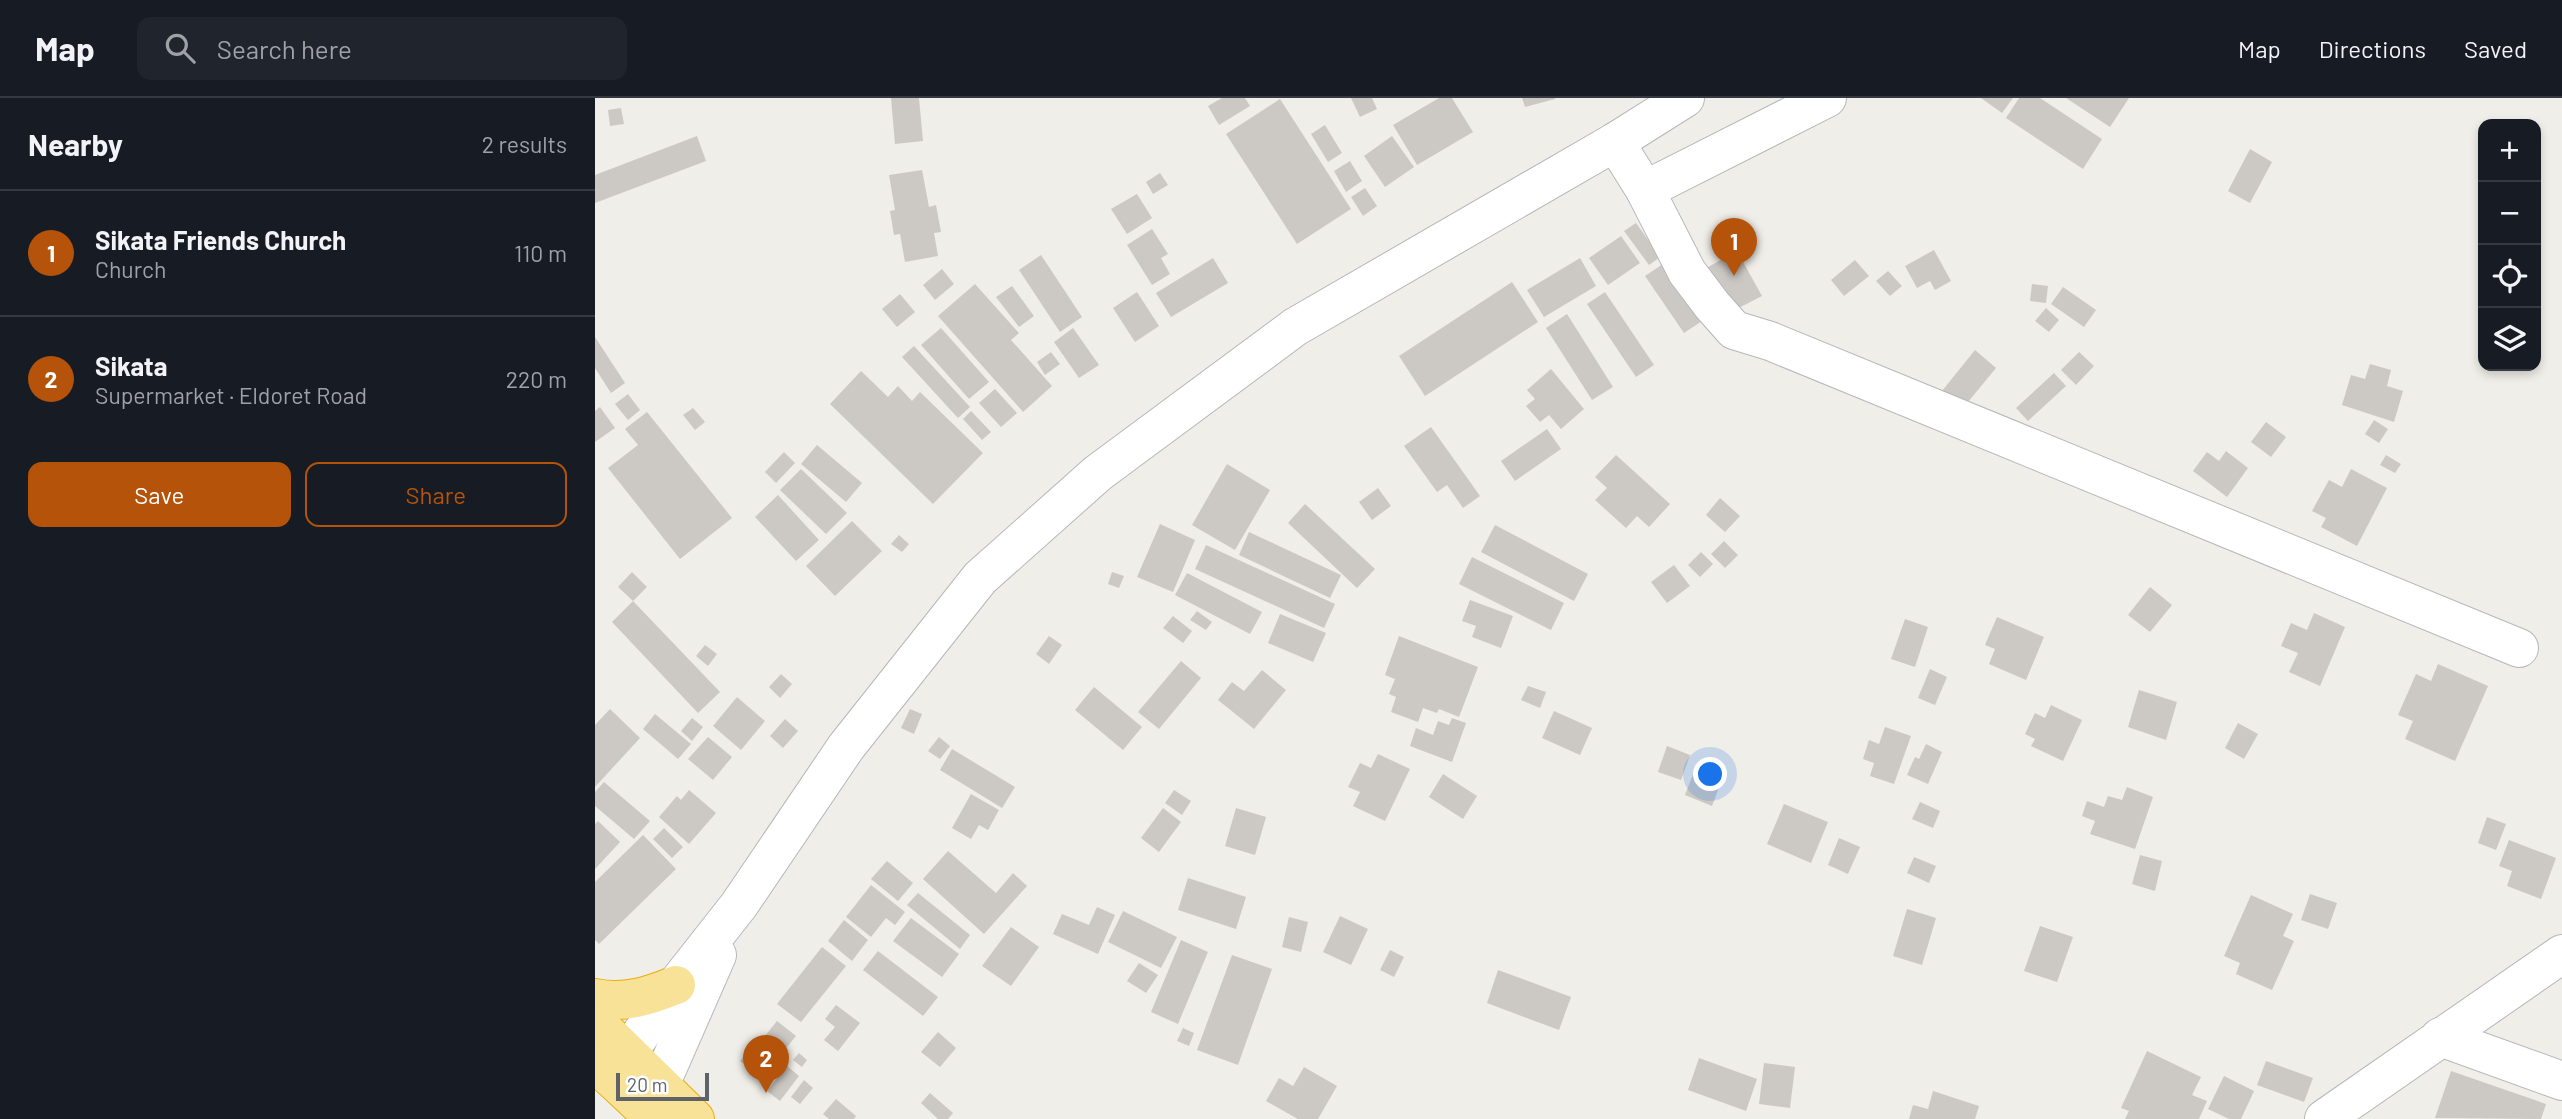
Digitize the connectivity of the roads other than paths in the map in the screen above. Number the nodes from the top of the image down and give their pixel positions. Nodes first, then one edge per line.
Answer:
1 (1685, 98) edge
2 (1827, 98) edge
3 (1615, 142) junction
4 (1645, 190) junction
5 (2519, 648) dead end
6 (739, 905) junction
7 (2562, 954) edge
8 (676, 985) junction
9 (595, 998) edge
10 (595, 1021) edge
11 (2440, 1037) junction
12 (611, 1065) edge
13 (2562, 1081) edge
14 (653, 1104) edge
15 (695, 1119) edge
16 (2324, 1119) edge

1 - 3 street
2 - 4 street
3 - 4 street
3 - 6 street
4 - 5 street
6 - 8 street
6 - 14 street
7 - 11 street
8 - 9 highway
8 - 12 street
10 - 12 highway
11 - 13 street
11 - 16 street
12 - 14 highway
14 - 15 highway

